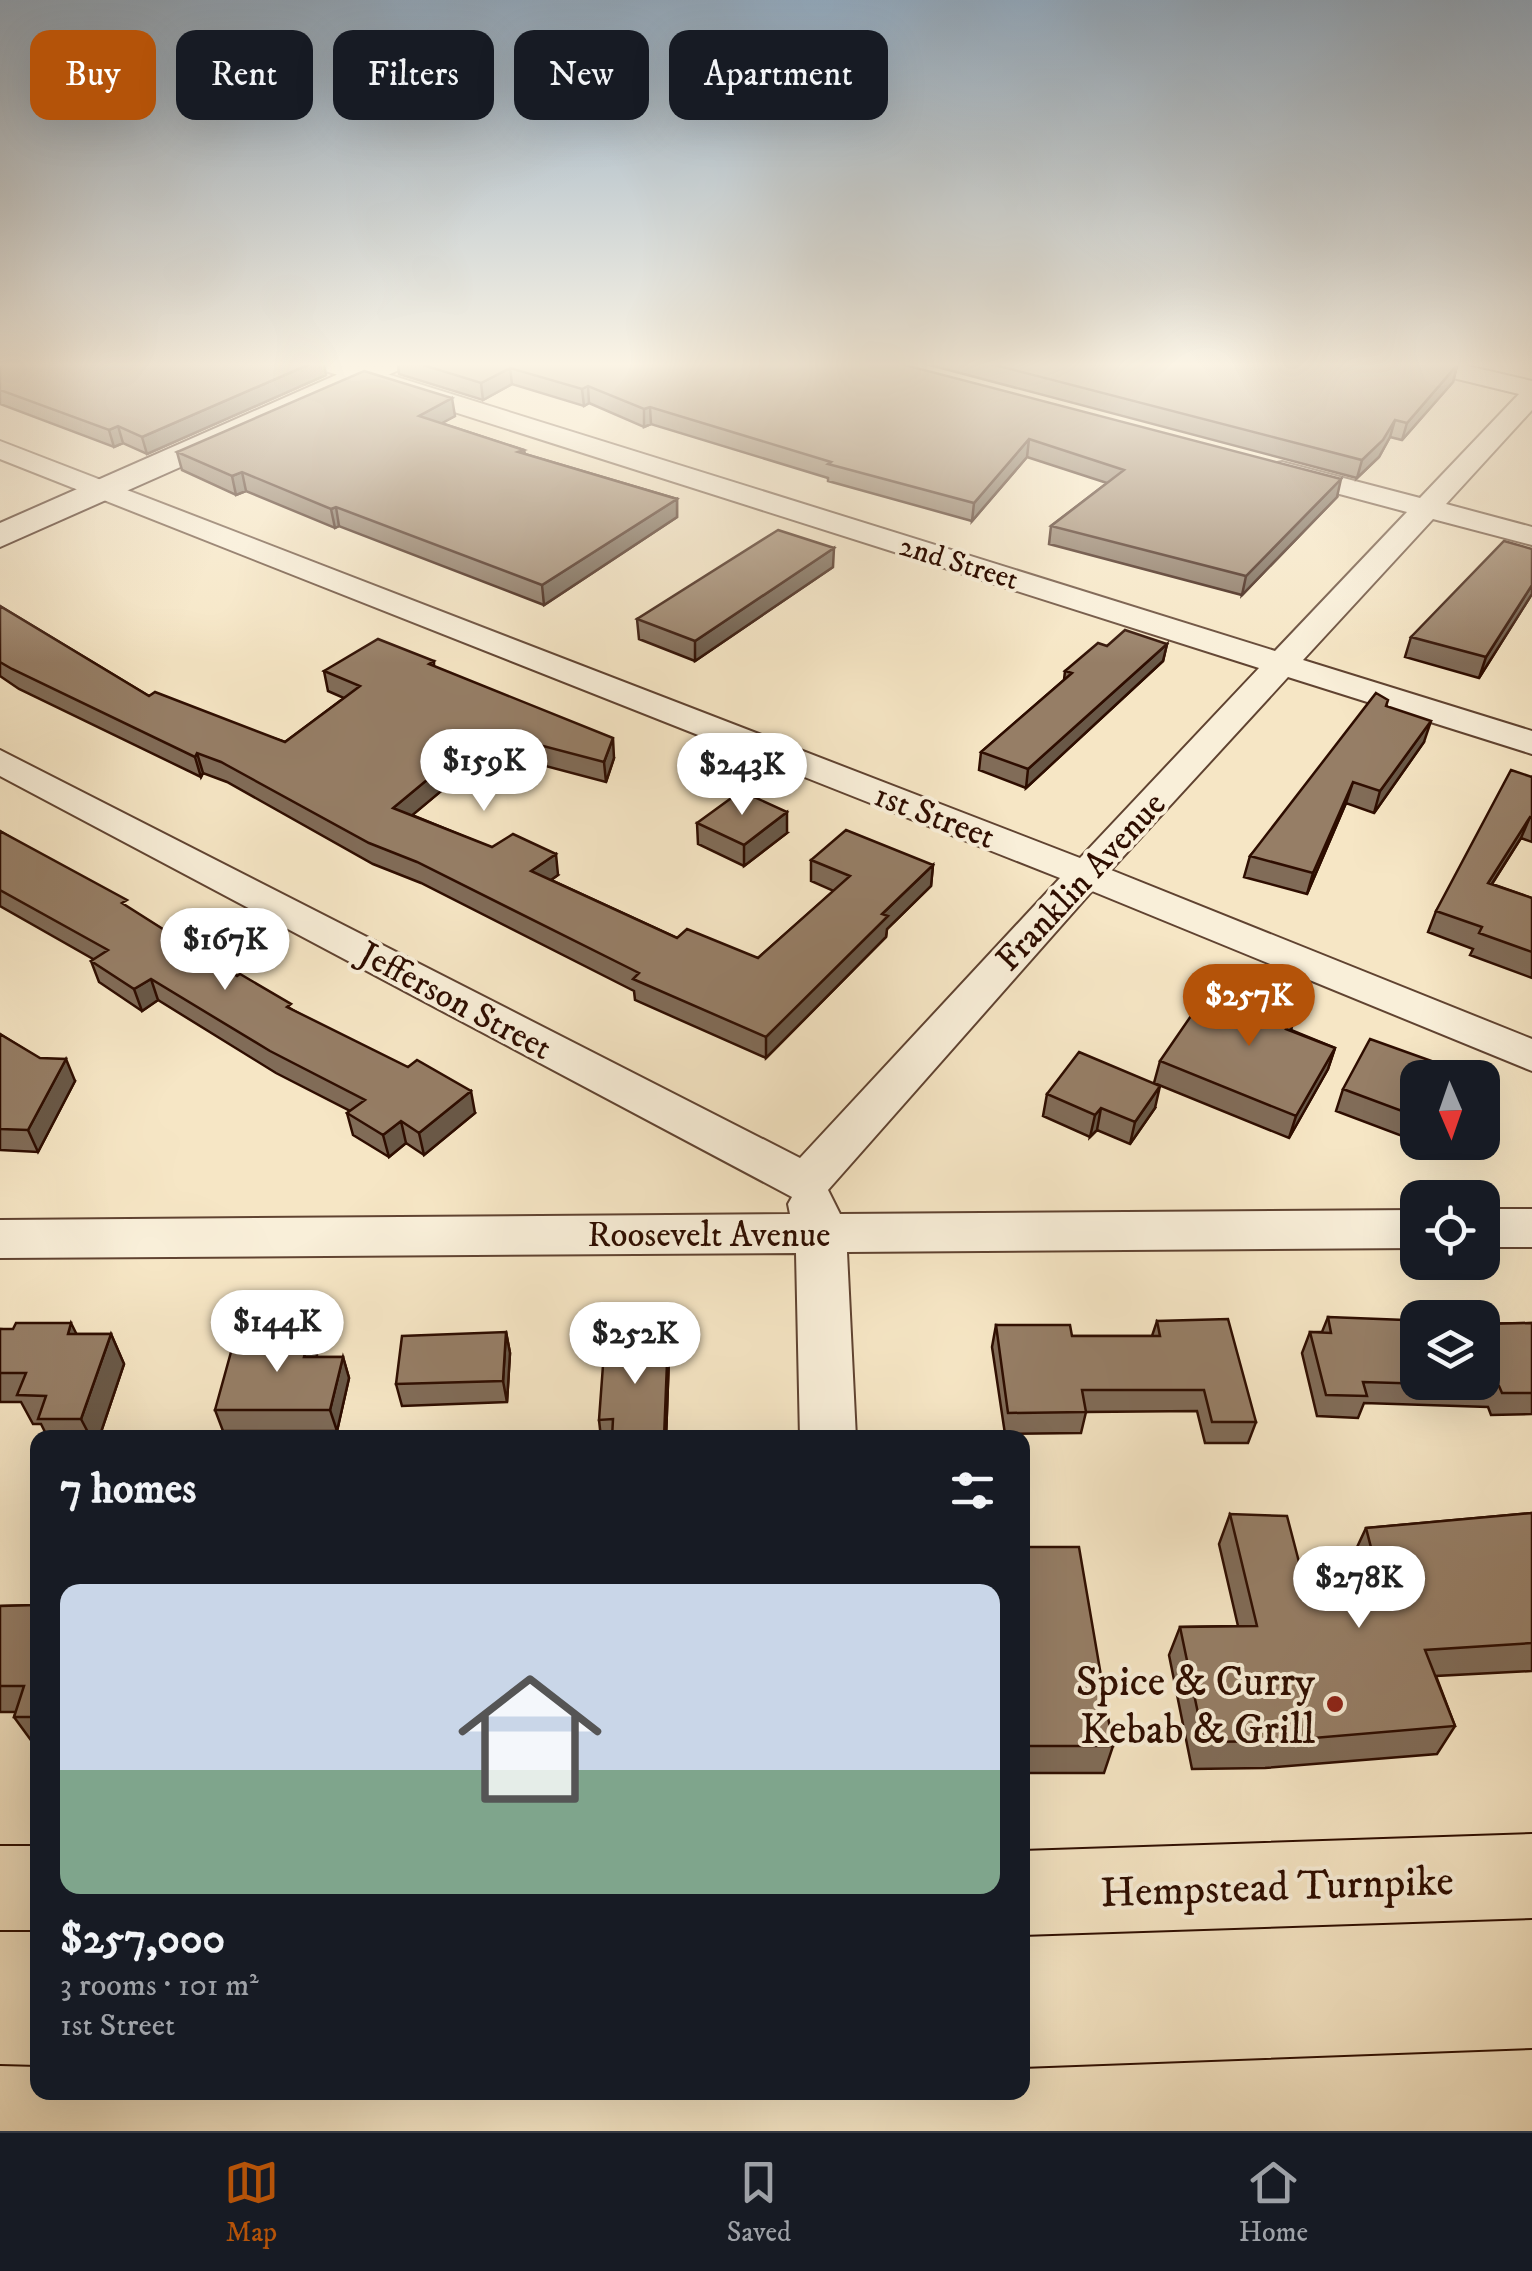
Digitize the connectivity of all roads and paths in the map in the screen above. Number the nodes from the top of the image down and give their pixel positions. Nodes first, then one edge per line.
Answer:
1 (37, 463) edge
2 (164, 463) edge
3 (663, 463) edge
4 (1468, 463) edge
5 (1257, 464) edge
6 (104, 490) junction
7 (1428, 508) junction
8 (0, 536) edge
9 (1532, 536) edge
10 (1282, 664) junction
11 (1532, 742) edge
12 (0, 761) edge
13 (1086, 874) junction
14 (1532, 1056) edge
15 (806, 1183) junction
16 (1500, 1228) edge
17 (1532, 1228) edge
18 (1400, 1229) edge
19 (821, 1234) junction
20 (0, 1239) edge
21 (828, 1430) edge
22 (1532, 1876) edge
23 (0, 1888) edge
24 (30, 1888) edge
25 (1030, 1893) edge
26 (1532, 2095) edge
27 (0, 2112) edge

1 - 6 street, 1st Street
2 - 6 street
3 - 10 street, 2nd Street
4 - 7 street, Franklin Avenue
5 - 7 street
6 - 8 street
6 - 13 street, 1st Street
7 - 9 street
7 - 10 street, Franklin Avenue
10 - 11 street, 2nd Street
10 - 13 street, Franklin Avenue
12 - 15 street, Jefferson Street
13 - 14 street, 1st Street
13 - 15 street, Franklin Avenue
15 - 19 street
16 - 17 street
18 - 19 street, Roosevelt Avenue
19 - 20 street, Roosevelt Avenue
19 - 21 street
22 - 25 main road, Hempstead Turnpike
23 - 24 main road
26 - 27 main road

